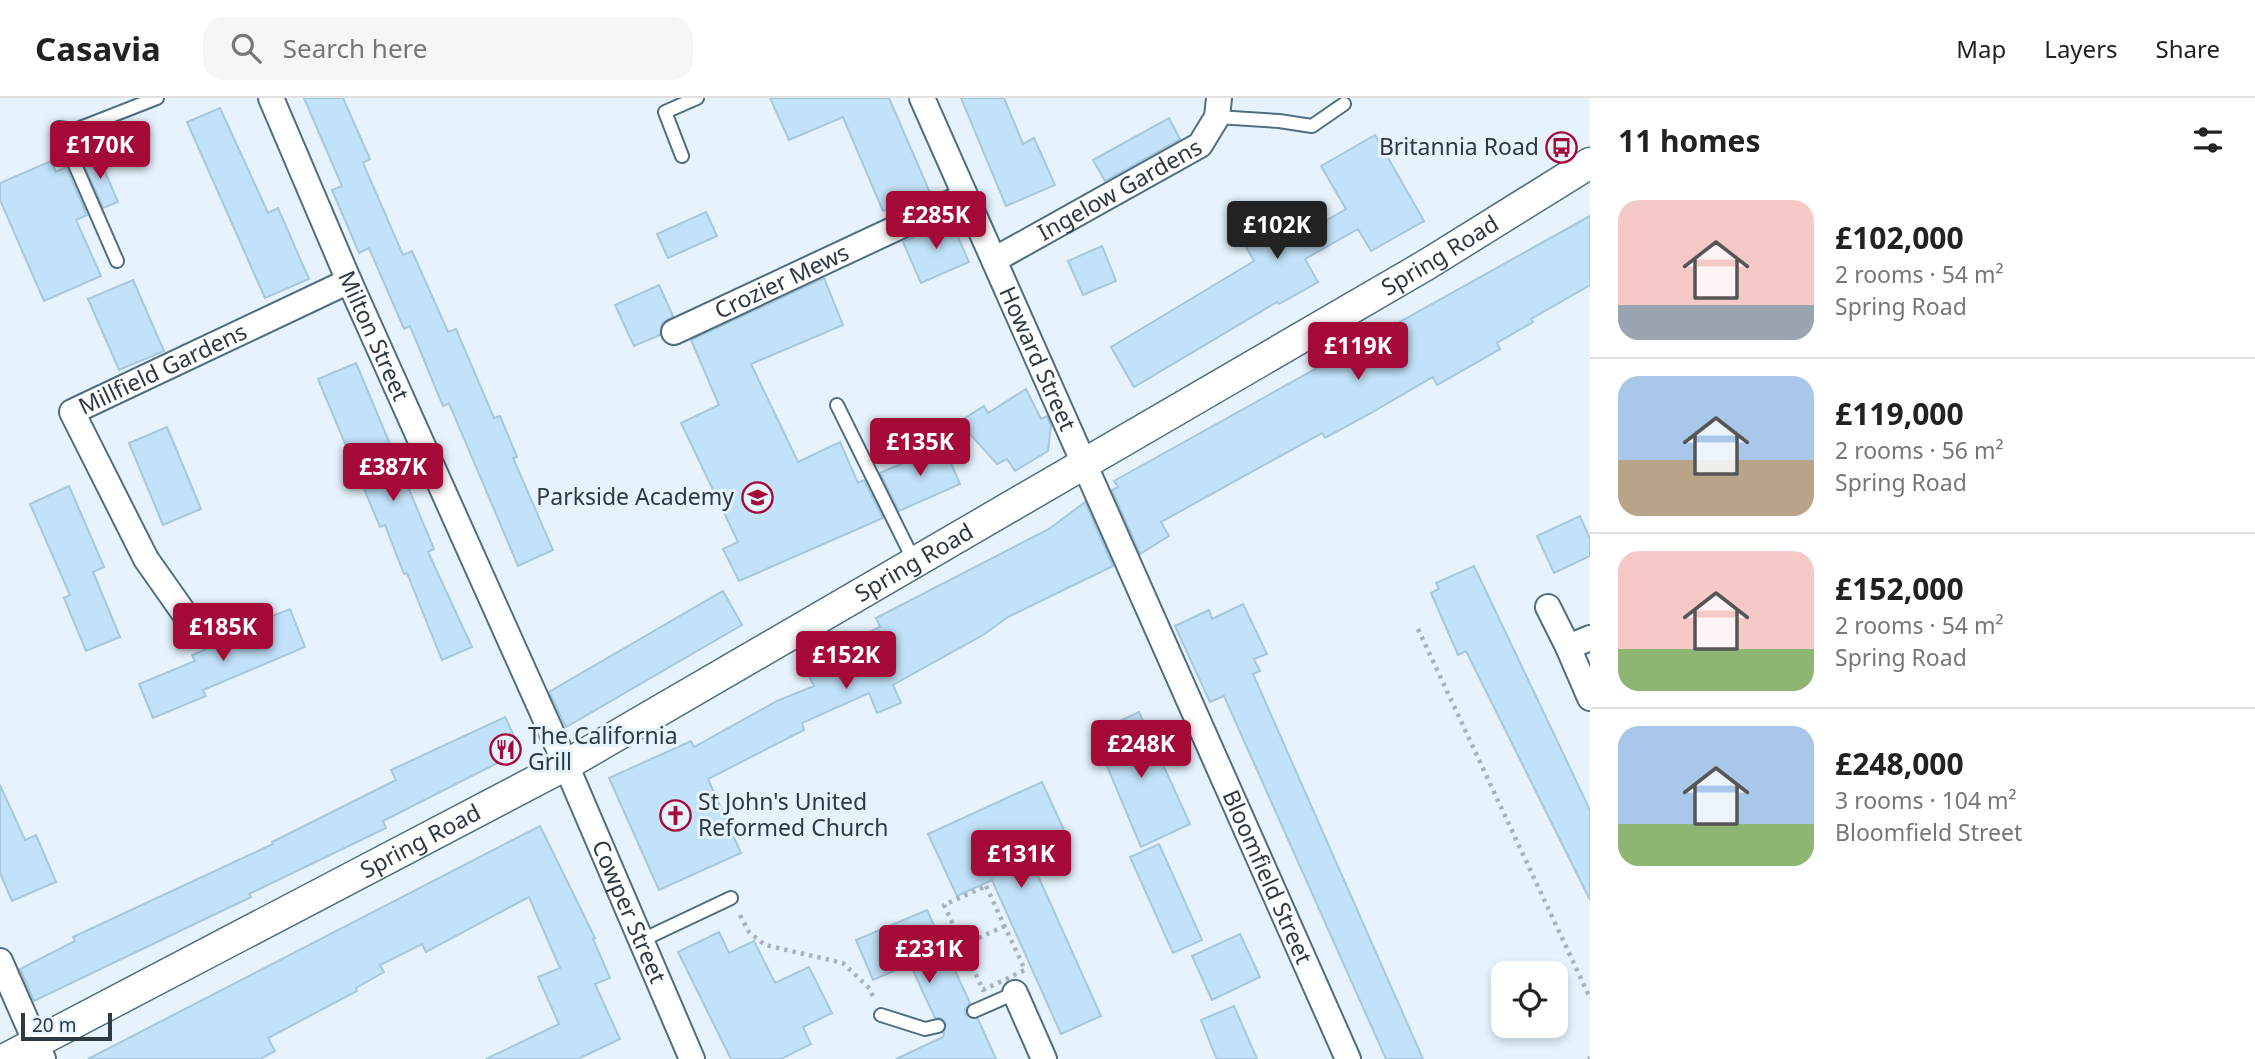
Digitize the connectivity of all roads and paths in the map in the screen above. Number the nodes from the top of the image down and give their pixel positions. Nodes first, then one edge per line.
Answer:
1 (157, 98) edge
2 (271, 98) edge
3 (696, 98) edge
4 (922, 98) edge
5 (1344, 104) dead end
6 (1218, 108) edge
7 (682, 156) dead end
8 (1590, 163) edge
9 (965, 196) junction
10 (994, 260) junction
11 (117, 261) dead end
12 (349, 281) junction
13 (674, 332) dead end
14 (837, 405) dead end
15 (1084, 464) junction
16 (914, 561) junction
17 (1548, 607) dead end
18 (184, 613) dead end
19 (1418, 629) dead end
20 (1579, 642) edge
21 (1590, 698) edge
22 (566, 765) junction
23 (731, 898) joint
24 (1005, 926) junction
25 (640, 941) junction
26 (963, 945) junction
27 (0, 961) edge
28 (1015, 993) joint
29 (1590, 998) edge
30 (974, 1011) dead end
31 (881, 1015) joint
32 (938, 1026) dead end
33 (40, 1051) edge
34 (689, 1058) edge
35 (5, 1059) edge
36 (1044, 1059) edge
37 (1348, 1059) edge

1 - 11 lane
2 - 12 street, Milton Street
3 - 7 lane
4 - 9 street, Howard Street
5 - 6 lane
6 - 10 street, Ingelow Gardens
8 - 15 street, Spring Road
9 - 10 street, Howard Street
9 - 13 street, Crozier Mews
10 - 15 street, Howard Street
12 - 18 street, Millfield Gardens
12 - 22 street, Milton Street
14 - 16 lane
15 - 16 street, Spring Road
15 - 37 street, Bloomfield Street
16 - 22 street, Spring Road
17 - 20 street
19 - 29 path
20 - 21 street
22 - 25 street, Cowper Street
22 - 33 street, Spring Road
23 - 25 lane
23 - 31 path
24 - 26 path
24 - 26 path
24 - 26 path
25 - 34 street, Cowper Street
27 - 33 street
28 - 30 lane
28 - 36 street
31 - 32 lane
33 - 35 street, Spring Road

